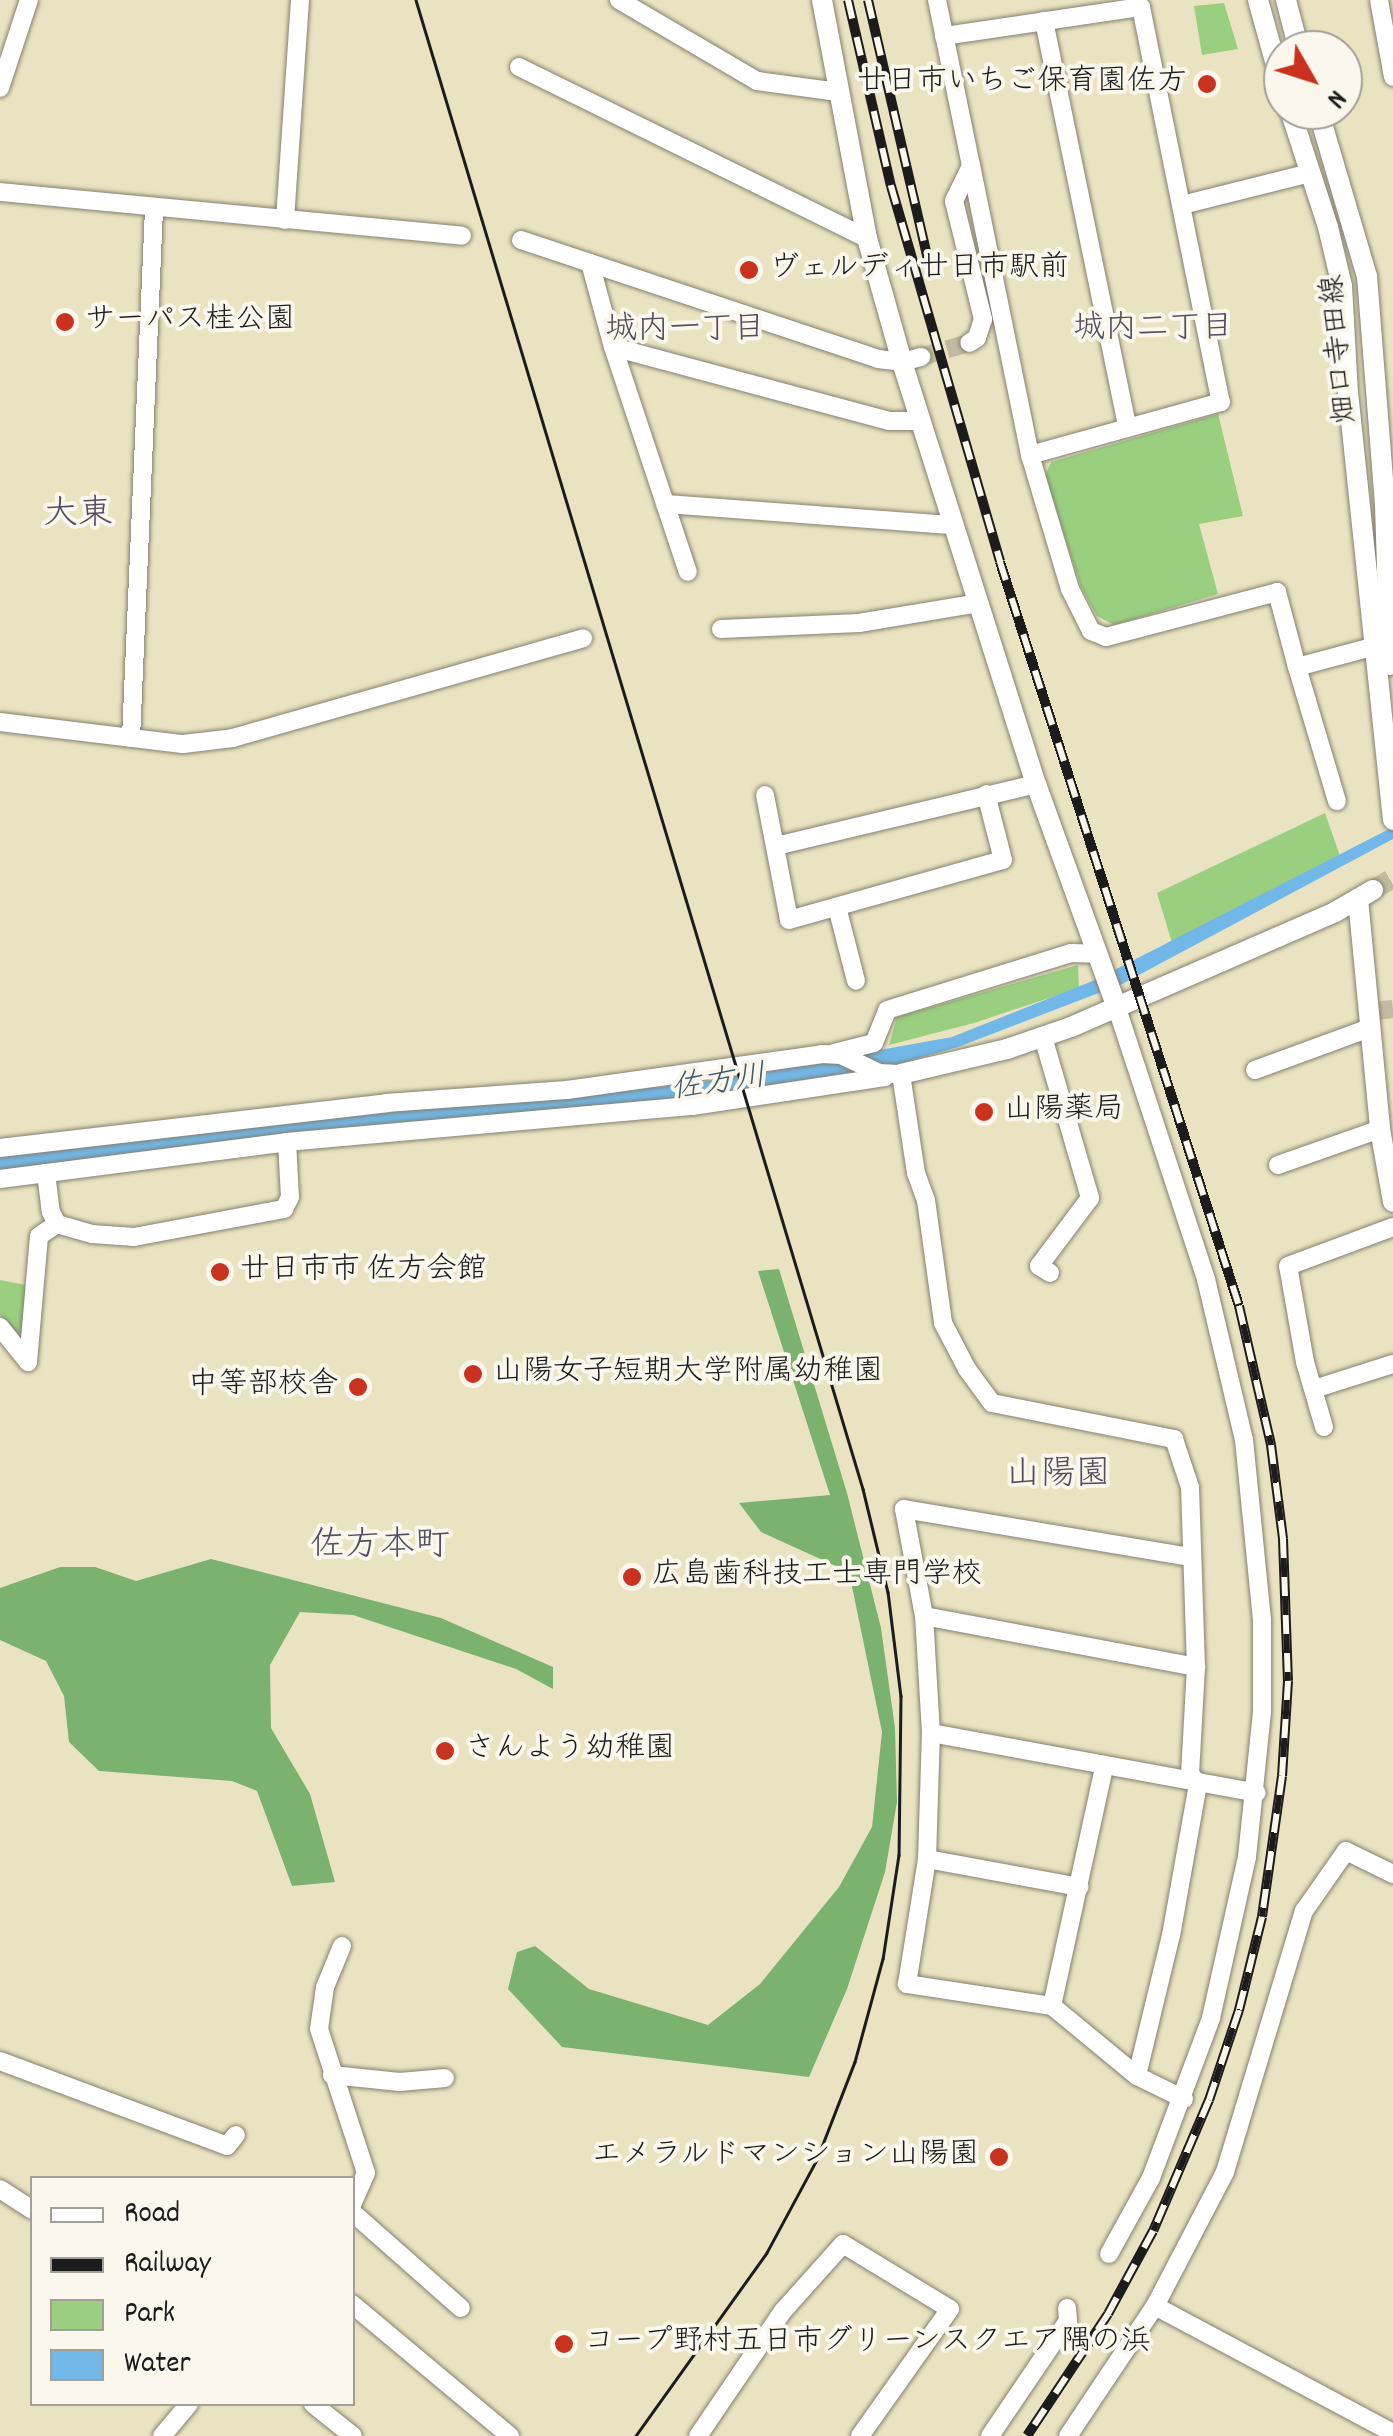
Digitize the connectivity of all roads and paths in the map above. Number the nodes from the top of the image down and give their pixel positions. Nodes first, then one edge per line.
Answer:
1 (29, 0) edge
2 (300, 0) edge
3 (619, 0) edge
4 (822, 0) edge
5 (937, 0) edge
6 (1258, 0) edge
7 (1286, 0) edge
8 (1379, 0) edge
9 (1044, 21) junction
10 (1266, 30) edge
11 (1294, 30) edge
12 (944, 36) junction
13 (519, 67) dead end
14 (1393, 77) edge
15 (0, 88) edge
16 (838, 92) junction
17 (1296, 130) edge
18 (1324, 130) edge
19 (971, 166) junction
20 (1310, 173) junction
21 (0, 192) edge
22 (1182, 205) junction
23 (154, 209) junction
24 (285, 220) junction
25 (462, 236) dead end
26 (867, 238) junction
27 (521, 240) dead end
28 (590, 262) junction
29 (968, 343) dead end
30 (613, 347) junction
31 (911, 360) junction
32 (920, 421) junction
33 (1127, 427) junction
34 (1030, 455) junction
35 (1388, 468) edge
36 (1356, 470) junction
37 (665, 504) junction
38 (951, 525) junction
39 (688, 572) dead end
40 (978, 603) junction
41 (721, 629) dead end
42 (583, 638) dead end
43 (1376, 646) junction
44 (1296, 667) junction
45 (0, 722) edge
46 (130, 738) junction
47 (1392, 777) edge
48 (1036, 784) junction
49 (986, 794) junction
50 (765, 795) dead end
51 (1337, 802) dead end
52 (1393, 821) edge
53 (776, 846) junction
54 (837, 907) junction
55 (856, 981) dead end
56 (1105, 981) junction
57 (1372, 1017) junction
58 (1043, 1037) junction
59 (836, 1054) junction
60 (1255, 1070) dead end
61 (901, 1074) junction
62 (556, 1105) junction
63 (1380, 1129) junction
64 (287, 1142) junction
65 (0, 1148) edge
66 (1278, 1164) dead end
67 (46, 1173) junction
68 (0, 1179) edge
69 (1393, 1202) edge
70 (57, 1224) junction
71 (1393, 1228) edge
72 (1050, 1273) dead end
73 (0, 1327) edge
74 (1393, 1364) edge
75 (1314, 1389) junction
76 (1324, 1427) dead end
77 (1191, 1558) junction
78 (924, 1616) junction
79 (1196, 1667) junction
80 (931, 1733) junction
81 (1104, 1767) junction
82 (1198, 1784) junction
83 (1257, 1793) junction
84 (926, 1859) junction
85 (1393, 1874) edge
86 (1079, 1887) junction
87 (342, 1946) dead end
88 (1052, 2006) junction
89 (0, 2061) edge
90 (332, 2074) junction
91 (1137, 2076) junction
92 (446, 2078) dead end
93 (1184, 2099) junction
94 (236, 2135) dead end
95 (0, 2189) edge
96 (355, 2201) edge
97 (30, 2209) edge
98 (355, 2212) edge
99 (1109, 2254) dead end
100 (1154, 2306) junction
101 (355, 2307) edge
102 (460, 2308) dead end
103 (1067, 2308) dead end
104 (187, 2406) edge
105 (316, 2406) edge
106 (1393, 2433) edge
107 (162, 2436) edge
108 (353, 2436) edge
109 (510, 2436) edge
110 (698, 2436) edge
111 (860, 2436) edge
112 (990, 2436) edge
113 (1068, 2436) edge

1 - 15 street
2 - 24 street
3 - 16 street
4 - 16 street
5 - 12 street
6 - 10 street
7 - 11 street
8 - 14 street
9 - 12 street
9 - 22 street
9 - 33 street
12 - 19 street
13 - 26 street
16 - 26 street
17 - 20 street
18 - 35 street, 畑口寺田線
19 - 29 street
19 - 34 street
20 - 22 street
20 - 36 street
21 - 23 street
22 - 33 street
23 - 24 street
23 - 46 street
24 - 25 street
26 - 31 street
27 - 28 street
28 - 30 street
28 - 31 street
30 - 32 street
30 - 37 street
31 - 32 street
32 - 38 street
33 - 34 street
34 - 44 street
35 - 36 street
35 - 47 street, 畑口寺田線
36 - 43 street
37 - 38 street
37 - 39 street
38 - 40 street
40 - 41 street
40 - 48 street
42 - 46 street
43 - 44 street
43 - 52 street
44 - 51 street
45 - 46 street
47 - 52 street, 畑口寺田線
48 - 49 street
48 - 56 street
49 - 53 street
49 - 54 street
50 - 53 street
53 - 54 street
54 - 55 street
56 - 57 street
56 - 58 street
56 - 59 street
56 - 83 street
57 - 60 street
57 - 63 street
58 - 61 street
58 - 72 street
59 - 61 street
59 - 62 street
61 - 62 street
61 - 77 street
62 - 64 street
62 - 65 street
63 - 66 street
63 - 69 street
64 - 67 street
64 - 70 street
67 - 68 street
67 - 70 street
70 - 73 street
71 - 75 street
74 - 75 street
75 - 76 street
77 - 78 street
77 - 79 street
78 - 79 street
78 - 80 street
79 - 82 street
80 - 81 street
80 - 84 street
81 - 82 street
81 - 86 street
82 - 83 street
82 - 91 street
83 - 93 street
84 - 86 street
84 - 88 street
85 - 100 street
86 - 88 street
87 - 90 street
88 - 91 street
89 - 94 street
90 - 92 street
90 - 96 street
91 - 93 street
93 - 99 street
95 - 97 street
98 - 102 street
100 - 106 street
100 - 113 street
101 - 109 street
103 - 112 street
104 - 107 street
105 - 108 street
110 - 111 street

